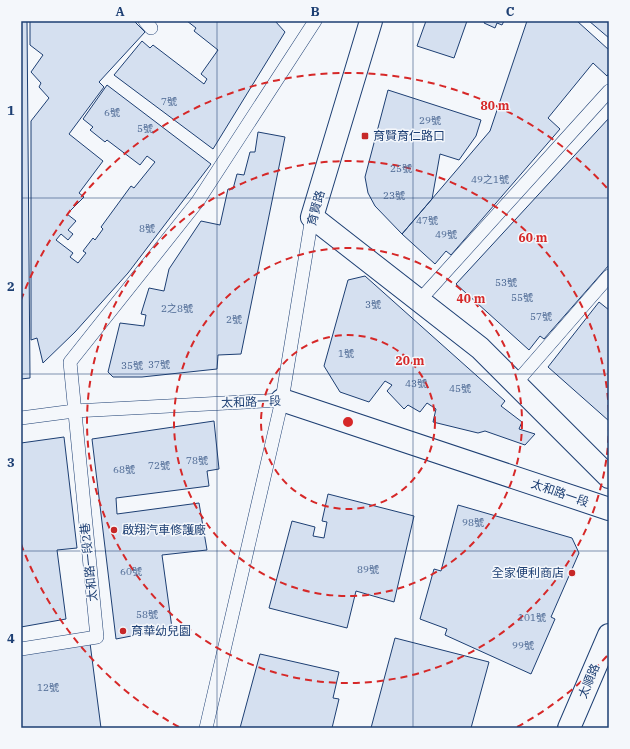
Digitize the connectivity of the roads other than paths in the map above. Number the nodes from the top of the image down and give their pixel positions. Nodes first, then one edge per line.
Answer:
1 (315, 21) edge
2 (371, 21) edge
3 (609, 91) edge
4 (312, 217) junction
5 (609, 276) edge
6 (420, 302) junction
7 (515, 384) junction
8 (282, 400) junction
9 (74, 411) junction
10 (21, 418) edge
11 (609, 478) edge
12 (609, 509) edge
13 (609, 635) edge
14 (21, 649) edge
15 (206, 728) edge
16 (569, 728) edge

1 - 9 lane
2 - 4 street, 育賢路
3 - 6 lane
4 - 6 street
4 - 8 lane, 育賢路
5 - 7 lane
6 - 7 street
7 - 11 street
8 - 9 lane, 太和路一段
8 - 12 street, 太和路一段
8 - 15 lane, 育賢路
9 - 10 lane, 太和路一段
9 - 14 lane, 太和路一段2巷
13 - 16 street, 太順路

